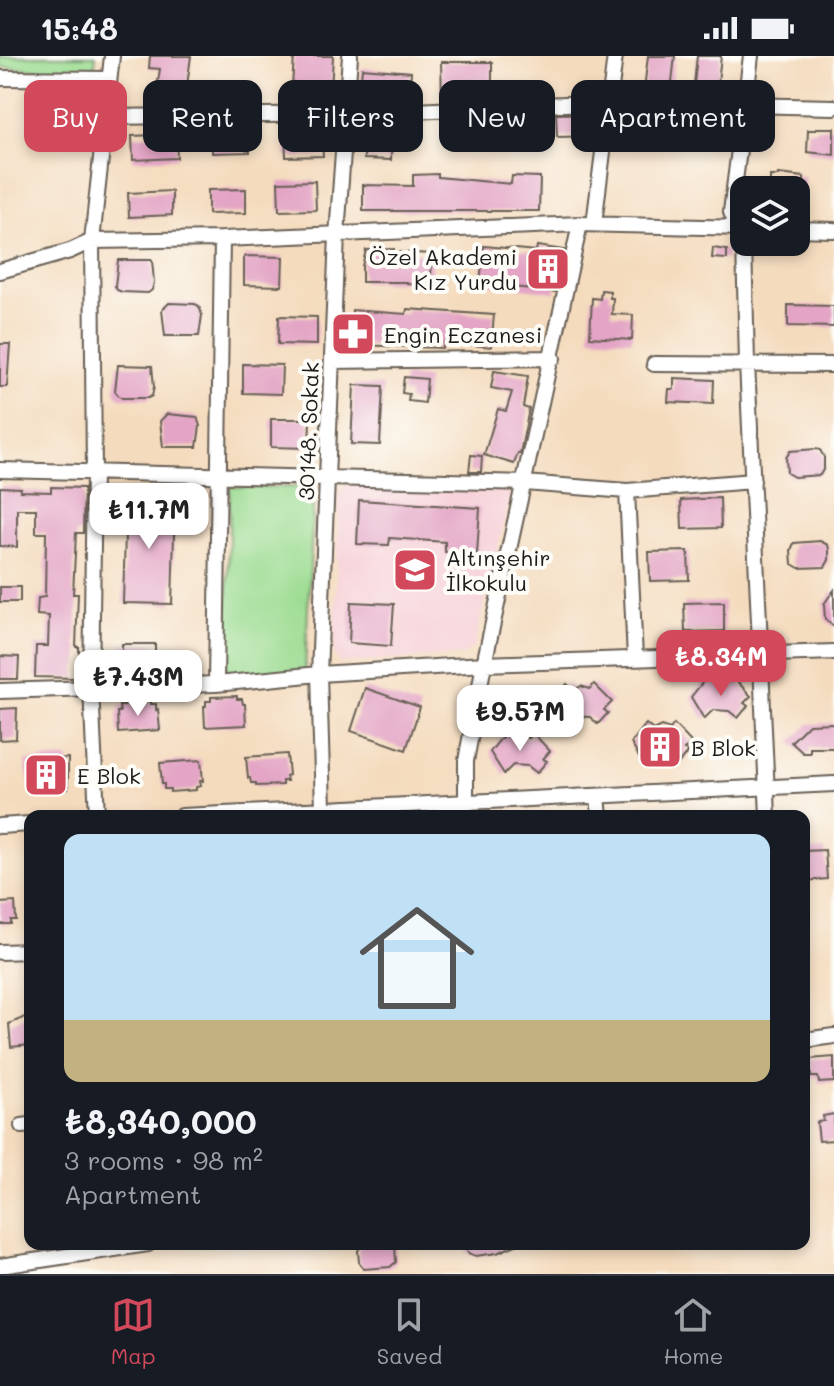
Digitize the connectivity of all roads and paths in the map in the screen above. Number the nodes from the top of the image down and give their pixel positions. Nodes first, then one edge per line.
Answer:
1 (112, 56) edge
2 (350, 56) edge
3 (615, 56) edge
4 (751, 56) edge
5 (0, 78) edge
6 (109, 79) joint
7 (348, 80) edge
8 (612, 80) edge
9 (748, 80) edge
10 (571, 104) edge
11 (775, 106) edge
12 (834, 107) edge
13 (423, 110) edge
14 (278, 115) edge
15 (127, 117) edge
16 (101, 152) edge
17 (343, 152) edge
18 (601, 152) edge
19 (739, 152) edge
20 (736, 176) edge
21 (587, 224) junction
22 (730, 228) edge
23 (810, 229) edge
24 (834, 230) edge
25 (337, 235) junction
26 (222, 239) junction
27 (92, 241) junction
28 (744, 256) edge
29 (0, 271) edge
30 (553, 358) junction
31 (332, 361) junction
32 (747, 363) junction
33 (654, 364) dead end
34 (834, 365) edge
35 (0, 470) edge
36 (94, 472) junction
37 (219, 474) junction
38 (328, 477) junction
39 (753, 481) junction
40 (525, 483) junction
41 (627, 491) junction
42 (834, 652) edge
43 (761, 655) junction
44 (635, 658) junction
45 (484, 664) junction
46 (319, 674) junction
47 (216, 684) junction
48 (91, 687) junction
49 (0, 691) edge
50 (834, 784) edge
51 (766, 786) junction
52 (598, 797) junction
53 (465, 809) edge
54 (97, 810) edge
55 (331, 810) edge
56 (599, 810) edge
57 (768, 810) edge
58 (24, 824) edge
59 (0, 826) edge
60 (24, 951) edge
61 (0, 952) edge
62 (834, 1036) edge
63 (810, 1039) edge
64 (98, 1250) edge
65 (0, 1266) edge

1 - 6 street
2 - 7 street, 30148. Sokak
3 - 8 street
4 - 9 street
5 - 6 street
10 - 13 street
11 - 12 street
14 - 15 street
16 - 27 street
17 - 25 street, 30148. Sokak
18 - 21 street
19 - 20 street
21 - 22 street
21 - 25 street
21 - 30 street
23 - 24 street
25 - 26 street
25 - 31 street, 30148. Sokak
26 - 27 street
26 - 37 street
27 - 29 street
27 - 36 street
28 - 32 street
30 - 31 street
30 - 40 street
31 - 38 street, 30148. Sokak
32 - 33 street
32 - 34 street
32 - 39 street
35 - 36 street
36 - 37 street
36 - 48 street
37 - 38 street
37 - 47 street
38 - 40 street
38 - 46 street, 30148. Sokak
39 - 41 street
39 - 43 street
40 - 41 street
40 - 45 street
41 - 44 street
42 - 43 street
43 - 44 street
43 - 51 street
44 - 45 street
45 - 46 street
45 - 53 street
46 - 47 street
46 - 55 street, 30148. Sokak
47 - 48 street
48 - 49 street
48 - 54 street
50 - 51 street
51 - 52 street
51 - 57 street
52 - 53 street
52 - 56 street
53 - 55 street
58 - 59 street
60 - 61 street
62 - 63 street
64 - 65 street

